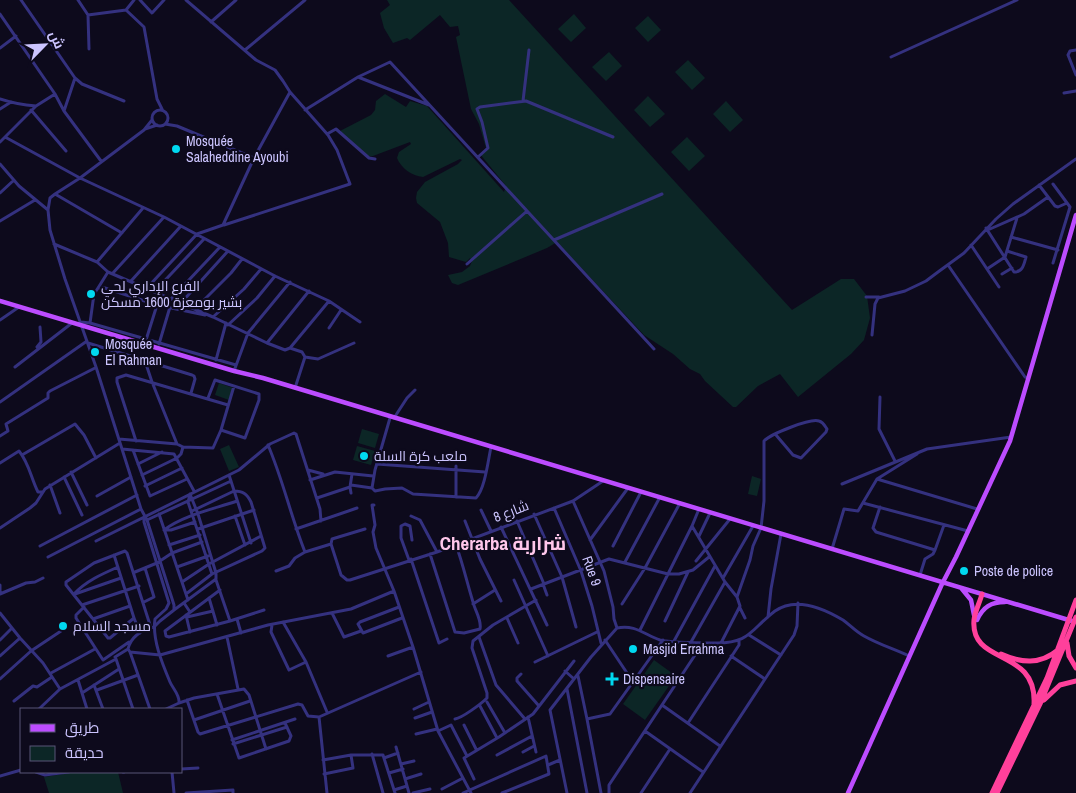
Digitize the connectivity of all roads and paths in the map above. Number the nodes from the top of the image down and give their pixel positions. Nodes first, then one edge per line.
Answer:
1 (21, 0) edge
2 (78, 0) edge
3 (134, 0) edge
4 (140, 0) edge
5 (164, 0) edge
6 (186, 0) edge
7 (236, 0) edge
8 (305, 0) edge
9 (1017, 0) edge
10 (126, 10) junction
11 (0, 14) edge
12 (88, 15) junction
13 (211, 22) junction
14 (16, 36) junction
15 (0, 48) edge
16 (89, 49) dead end
17 (245, 50) junction
18 (529, 50) dead end
19 (1076, 50) edge
20 (891, 58) dead end
21 (1076, 75) edge
22 (358, 77) junction
23 (75, 78) junction
24 (1076, 91) edge
25 (290, 92) junction
26 (1064, 93) dead end
27 (55, 94) junction
28 (157, 99) junction
29 (0, 100) edge
30 (124, 101) dead end
31 (12, 102) junction
32 (523, 102) junction
33 (429, 105) junction
34 (36, 106) junction
35 (0, 109) edge
36 (162, 109) junction
37 (31, 110) junction
38 (305, 110) junction
39 (64, 111) junction
40 (155, 111) junction
41 (168, 116) junction
42 (152, 120) junction
43 (166, 124) junction
44 (157, 125) junction
45 (177, 126) junction
46 (144, 130) junction
47 (327, 134) junction
48 (4, 137) junction
49 (612, 138) dead end
50 (0, 142) edge
51 (66, 151) dead end
52 (478, 157) junction
53 (254, 158) junction
54 (375, 159) dead end
55 (1076, 159) edge
56 (101, 161) junction
57 (1, 166) edge
58 (80, 178) junction
59 (14, 180) junction
60 (1053, 184) dead end
61 (1039, 185) junction
62 (0, 193) edge
63 (55, 194) junction
64 (662, 194) dead end
65 (1048, 197) junction
66 (35, 200) junction
67 (1067, 203) junction
68 (143, 208) junction
69 (48, 210) junction
70 (527, 211) junction
71 (1076, 214) edge
72 (164, 217) junction
73 (1017, 218) junction
74 (0, 221) edge
75 (223, 225) junction
76 (181, 226) junction
77 (986, 228) junction
78 (122, 233) junction
79 (197, 234) junction
80 (1011, 237) junction
81 (204, 239) junction
82 (554, 240) junction
83 (54, 243) junction
84 (971, 245) junction
85 (221, 246) junction
86 (1058, 250) junction
87 (1007, 251) junction
88 (228, 252) junction
89 (1005, 257) junction
90 (242, 259) junction
91 (97, 262) junction
92 (467, 264) dead end
93 (1053, 264) dead end
94 (948, 265) junction
95 (1012, 268) junction
96 (261, 269) junction
97 (987, 269) junction
98 (110, 273) junction
99 (1002, 274) dead end
100 (275, 276) junction
101 (131, 281) junction
102 (290, 282) junction
103 (999, 286) dead end
104 (98, 288) junction
105 (147, 288) junction
106 (154, 292) junction
107 (309, 292) junction
108 (880, 297) junction
109 (866, 298) dead end
110 (171, 299) junction
111 (329, 301) junction
112 (1, 302) edge
113 (181, 303) junction
114 (157, 305) junction
115 (20, 307) junction
116 (170, 307) junction
117 (195, 309) junction
118 (341, 310) junction
119 (213, 317) junction
120 (0, 320) edge
121 (72, 322) junction
122 (360, 322) dead end
123 (90, 323) junction
124 (81, 324) junction
125 (227, 324) junction
126 (40, 327) dead end
127 (329, 328) dead end
128 (248, 333) junction
129 (872, 335) dead end
130 (146, 340) junction
131 (87, 342) junction
132 (267, 343) junction
133 (159, 344) junction
134 (354, 344) dead end
135 (290, 348) junction
136 (654, 349) dead end
137 (34, 352) junction
138 (305, 357) junction
139 (216, 360) junction
140 (145, 361) junction
141 (236, 365) junction
142 (16, 367) dead end
143 (96, 367) junction
144 (234, 371) junction
145 (1028, 378) junction
146 (152, 382) junction
147 (234, 386) junction
148 (295, 388) junction
149 (415, 390) dead end
150 (191, 393) junction
151 (208, 398) junction
152 (880, 398) dead end
153 (0, 402) edge
154 (228, 405) junction
155 (392, 418) junction
156 (221, 430) junction
157 (776, 435) junction
158 (0, 436) edge
159 (1011, 437) junction
160 (119, 441) junction
161 (136, 441) junction
162 (177, 444) junction
163 (268, 445) junction
164 (183, 447) junction
165 (491, 448) junction
166 (122, 449) junction
167 (133, 450) junction
168 (922, 451) junction
169 (163, 452) junction
170 (22, 455) junction
171 (96, 458) junction
172 (177, 458) junction
173 (895, 461) junction
174 (0, 463) edge
175 (138, 464) junction
176 (377, 464) junction
177 (182, 468) junction
178 (456, 468) junction
179 (308, 470) junction
180 (71, 472) junction
181 (485, 472) junction
182 (324, 474) junction
183 (352, 474) junction
184 (142, 475) junction
185 (229, 475) junction
186 (374, 476) junction
187 (64, 477) junction
188 (131, 477) junction
189 (187, 479) junction
190 (877, 479) junction
191 (310, 480) junction
192 (231, 481) junction
193 (603, 481) junction
194 (842, 484) dead end
195 (50, 485) junction
196 (146, 486) junction
197 (350, 486) junction
198 (372, 488) junction
199 (628, 488) junction
200 (234, 491) junction
201 (42, 492) junction
202 (641, 492) junction
203 (192, 493) junction
204 (351, 493) dead end
205 (137, 495) junction
206 (97, 496) dead end
207 (456, 497) junction
208 (660, 497) junction
209 (317, 498) junction
210 (190, 501) junction
211 (237, 501) junction
212 (573, 501) junction
213 (863, 502) junction
214 (680, 503) junction
215 (87, 505) dead end
216 (374, 505) dead end
217 (880, 507) junction
218 (357, 508) dead end
219 (554, 508) junction
220 (141, 509) junction
221 (196, 509) junction
222 (978, 509) junction
223 (254, 510) junction
224 (481, 510) dead end
225 (699, 510) junction
226 (192, 511) junction
227 (60, 512) dead end
228 (710, 513) junction
229 (159, 514) junction
230 (198, 514) junction
231 (241, 514) junction
232 (534, 514) junction
233 (82, 515) dead end
234 (144, 516) junction
235 (193, 516) junction
236 (235, 516) junction
237 (411, 516) dead end
238 (730, 519) junction
239 (146, 521) junction
240 (321, 521) junction
241 (465, 521) dead end
242 (517, 521) junction
243 (196, 522) junction
244 (944, 525) junction
245 (692, 526) junction
246 (753, 526) junction
247 (202, 527) junction
248 (501, 527) junction
249 (0, 528) edge
250 (198, 528) junction
251 (365, 528) dead end
252 (761, 528) junction
253 (296, 529) junction
254 (164, 530) junction
255 (490, 531) junction
256 (968, 532) junction
257 (204, 533) junction
258 (781, 534) junction
259 (200, 535) junction
260 (261, 536) junction
261 (699, 536) junction
262 (472, 538) junction
263 (96, 540) dead end
264 (412, 540) dead end
265 (590, 540) junction
266 (204, 542) junction
267 (251, 543) junction
268 (332, 544) junction
269 (169, 545) junction
270 (245, 545) junction
271 (456, 545) junction
272 (40, 546) dead end
273 (613, 546) dead end
274 (705, 548) junction
275 (832, 549) junction
276 (935, 550) junction
277 (305, 552) junction
278 (437, 552) junction
279 (172, 553) junction
280 (430, 554) junction
281 (114, 555) junction
282 (48, 556) dead end
283 (209, 556) junction
284 (709, 557) junction
285 (410, 560) junction
286 (696, 561) dead end
287 (159, 562) junction
288 (601, 562) junction
289 (625, 562) junction
290 (211, 563) junction
291 (118, 566) junction
292 (715, 566) junction
293 (177, 567) junction
294 (145, 568) junction
295 (384, 568) junction
296 (645, 568) junction
297 (276, 571) dead end
298 (581, 571) junction
299 (134, 572) junction
300 (688, 572) junction
301 (214, 573) junction
302 (668, 574) junction
303 (920, 575) junction
304 (562, 577) junction
305 (44, 578) dead end
306 (121, 578) junction
307 (723, 578) junction
308 (216, 580) junction
309 (514, 580) dead end
310 (943, 581) junction
311 (182, 582) junction
312 (725, 582) junction
313 (544, 584) junction
314 (0, 585) edge
315 (139, 586) junction
316 (959, 587) junction
317 (531, 589) junction
318 (220, 590) junction
319 (495, 590) junction
320 (125, 591) junction
321 (394, 591) junction
322 (0, 593) edge
323 (74, 594) junction
324 (186, 594) junction
325 (547, 595) dead end
326 (984, 595) junction
327 (737, 596) junction
328 (209, 598) junction
329 (188, 600) junction
330 (536, 600) junction
331 (1076, 600) edge
332 (501, 601) dead end
333 (144, 602) junction
334 (184, 603) junction
335 (798, 603) junction
336 (1012, 603) junction
337 (473, 604) junction
338 (622, 604) dead end
339 (83, 606) junction
340 (130, 606) junction
341 (526, 606) junction
342 (399, 607) junction
343 (740, 608) junction
344 (174, 610) junction
345 (264, 610) dead end
346 (213, 611) junction
347 (0, 612) edge
348 (332, 613) junction
349 (188, 615) junction
350 (4, 617) junction
351 (1076, 617) edge
352 (134, 618) junction
353 (402, 618) junction
354 (507, 618) junction
355 (746, 618) dead end
356 (768, 618) junction
357 (93, 619) junction
358 (237, 619) junction
359 (976, 619) junction
360 (0, 620) edge
361 (230, 621) junction
362 (665, 621) dead end
363 (283, 622) junction
364 (1076, 622) edge
365 (218, 625) junction
366 (272, 625) junction
367 (547, 625) dead end
368 (576, 627) dead end
369 (12, 628) junction
370 (153, 628) junction
371 (617, 628) junction
372 (640, 630) junction
373 (61, 631) dead end
374 (361, 631) junction
375 (190, 632) junction
376 (597, 632) junction
377 (140, 633) junction
378 (241, 633) junction
379 (749, 635) junction
380 (226, 637) junction
381 (480, 637) junction
382 (20, 638) junction
383 (0, 640) edge
384 (446, 640) dead end
385 (605, 640) junction
386 (664, 640) junction
387 (739, 640) junction
388 (130, 641) junction
389 (674, 641) junction
390 (1067, 641) junction
391 (691, 642) junction
392 (518, 643) dead end
393 (703, 643) junction
394 (601, 644) junction
395 (721, 644) junction
396 (413, 647) junction
397 (96, 649) junction
398 (129, 650) junction
399 (1059, 650) junction
400 (31, 651) junction
401 (160, 655) junction
402 (0, 656) edge
403 (388, 656) dead end
404 (548, 656) junction
405 (731, 656) junction
406 (781, 656) junction
407 (910, 656) junction
408 (115, 657) junction
409 (574, 661) dead end
410 (306, 662) junction
411 (536, 662) dead end
412 (1076, 668) edge
413 (119, 669) junction
414 (565, 671) junction
415 (420, 672) junction
416 (521, 674) dead end
417 (51, 675) junction
418 (138, 675) junction
419 (578, 675) junction
420 (0, 679) edge
421 (765, 679) junction
422 (78, 680) junction
423 (123, 680) junction
424 (574, 680) junction
425 (1076, 681) edge
426 (633, 682) junction
427 (94, 685) junction
428 (60, 689) junction
429 (238, 689) junction
430 (97, 690) junction
431 (567, 690) junction
432 (82, 693) junction
433 (217, 694) junction
434 (187, 700) junction
435 (14, 701) dead end
436 (250, 701) junction
437 (429, 702) junction
438 (487, 702) dead end
439 (179, 703) junction
440 (1040, 704) junction
441 (480, 706) dead end
442 (539, 706) junction
443 (662, 706) junction
444 (40, 708) edge
445 (87, 708) edge
446 (103, 708) edge
447 (133, 708) edge
448 (150, 708) edge
449 (167, 708) edge
450 (414, 709) dead end
451 (1033, 709) junction
452 (222, 710) junction
453 (327, 712) junction
454 (432, 712) junction
455 (256, 716) junction
456 (319, 717) junction
457 (414, 718) dead end
458 (527, 718) junction
459 (295, 719) dead end
460 (455, 719) dead end
461 (587, 719) junction
462 (194, 720) junction
463 (688, 723) junction
464 (227, 725) junction
465 (286, 725) junction
466 (464, 725) dead end
467 (438, 730) junction
468 (645, 731) junction
469 (261, 733) junction
470 (505, 733) junction
471 (416, 734) dead end
472 (532, 736) junction
473 (497, 738) junction
474 (233, 742) junction
475 (534, 746) junction
476 (720, 746) junction
477 (396, 747) dead end
478 (266, 749) junction
479 (476, 749) junction
480 (670, 749) junction
481 (523, 752) dead end
482 (536, 752) dead end
483 (372, 754) junction
484 (398, 754) junction
485 (351, 755) junction
486 (497, 755) dead end
487 (467, 756) junction
488 (384, 758) junction
489 (323, 760) junction
490 (560, 760) junction
491 (414, 761) dead end
492 (401, 764) junction
493 (548, 765) junction
494 (467, 766) junction
495 (198, 768) dead end
496 (182, 769) edge
497 (403, 769) junction
498 (20, 770) edge
499 (459, 770) junction
500 (703, 772) junction
501 (39, 773) edge
502 (55, 773) edge
503 (172, 773) edge
504 (324, 774) junction
505 (389, 774) junction
506 (421, 774) dead end
507 (0, 776) edge
508 (463, 778) junction
509 (405, 779) junction
510 (474, 779) dead end
511 (407, 786) junction
512 (430, 789) dead end
513 (442, 789) dead end
514 (394, 791) edge
515 (470, 791) edge
516 (327, 792) edge
517 (601, 792) edge
518 (608, 792) edge
519 (174, 793) edge
520 (186, 793) edge
521 (233, 793) edge
522 (322, 793) edge
523 (383, 793) edge
524 (409, 793) edge
525 (413, 793) edge
526 (463, 793) edge
527 (502, 793) edge
528 (567, 793) edge
529 (587, 793) edge
530 (641, 793) edge
531 (690, 793) edge
532 (848, 793) edge
533 (992, 793) edge
534 (997, 793) edge

1 - 23 street
2 - 12 street
3 - 10 street
4 - 5 street
6 - 13 street
7 - 13 street
8 - 17 street
9 - 20 street
10 - 12 street
10 - 28 street
11 - 14 street
12 - 16 street
13 - 17 street
14 - 15 street
14 - 27 street
17 - 25 street
18 - 32 street
19 - 21 street
22 - 33 street
22 - 33 street
22 - 38 street
23 - 30 street
23 - 39 street
24 - 26 street
25 - 38 street
25 - 53 street
27 - 34 street
27 - 39 street
28 - 36 street
28 - 40 street
29 - 31 street
31 - 34 street
31 - 35 street
32 - 49 street
32 - 52 street
33 - 52 street
34 - 37 street
36 - 40 street
36 - 41 street
37 - 48 street
37 - 51 street
38 - 47 street
39 - 56 street
40 - 42 street
41 - 43 street
41 - 45 street
42 - 44 street
42 - 46 street
43 - 44 street
43 - 45 street
44 - 46 street
45 - 53 street
46 - 56 street
47 - 54 street
47 - 75 street
48 - 50 street
48 - 58 street
52 - 70 street
53 - 75 street
55 - 61 street
56 - 58 street
57 - 59 street
58 - 63 street
58 - 68 street
59 - 62 street
59 - 66 street
60 - 67 street
61 - 65 street
61 - 77 street
63 - 69 street
63 - 78 street
64 - 82 street
65 - 67 street
65 - 73 street
66 - 69 street
66 - 74 street
67 - 86 street
68 - 72 street
68 - 78 street
69 - 83 street
70 - 82 street
70 - 92 street
71 - 145 main road
72 - 76 street
72 - 98 street
73 - 77 street
73 - 80 street
75 - 79 street
76 - 79 street
76 - 101 street
77 - 84 street
77 - 89 street
78 - 91 street
79 - 81 street
79 - 105 street
80 - 86 street
80 - 87 street
81 - 85 street
81 - 106 street
82 - 136 street
83 - 91 street
83 - 124 street
84 - 94 street
84 - 97 street
85 - 88 street
85 - 110 street
86 - 93 street
87 - 89 street
87 - 95 street
88 - 90 street
88 - 113 street
89 - 95 street
89 - 97 street
90 - 96 street
90 - 117 street
91 - 98 street
94 - 108 street
94 - 145 street
95 - 99 street
96 - 100 street
96 - 119 street
97 - 103 street
98 - 101 street
98 - 104 street
100 - 102 street
100 - 125 street
101 - 105 street
102 - 107 street
102 - 128 street
104 - 114 street
104 - 123 street
105 - 106 street
106 - 110 street
107 - 111 street
107 - 132 street
108 - 109 street
108 - 129 street
110 - 113 street
111 - 118 street
111 - 135 street
112 - 115 main road
113 - 117 street
114 - 116 street
114 - 130 street
115 - 120 street
115 - 121 main road
116 - 119 street
116 - 133 street
117 - 119 street
118 - 122 street
118 - 127 street
119 - 125 street
121 - 124 main road
121 - 137 street
123 - 124 street
123 - 130 street
124 - 131 street
124 - 144 main road
125 - 128 street
125 - 139 street
126 - 137 street
128 - 132 street
128 - 141 street
130 - 133 street
131 - 140 street
131 - 143 street
131 - 153 street
132 - 135 street
133 - 139 street
134 - 138 street
135 - 138 street
137 - 142 street
138 - 148 street
139 - 141 street
140 - 146 street
140 - 150 street
141 - 144 street
143 - 158 street
143 - 160 street
144 - 148 main road
145 - 159 main road
146 - 150 street
146 - 161 street
146 - 162 street
147 - 151 street
147 - 154 street
147 - 156 street
148 - 155 main road
149 - 155 street
150 - 151 street
151 - 154 street
152 - 173 street
154 - 156 street
155 - 165 main road
155 - 176 street
156 - 164 street
157 - 157 street
157 - 252 street
159 - 168 street
159 - 222 main road
160 - 161 street
160 - 166 street
160 - 171 street
161 - 162 street
162 - 164 street
163 - 179 street
163 - 185 street
163 - 253 street
164 - 172 street
165 - 181 street
165 - 193 main road
166 - 167 street
166 - 188 street
167 - 169 street
167 - 175 street
168 - 173 street
168 - 190 street
169 - 172 street
169 - 175 street
170 - 171 street
170 - 174 street
170 - 201 street
171 - 180 street
172 - 177 street
172 - 184 street
173 - 194 street
175 - 184 street
176 - 178 street
176 - 186 street
177 - 189 street
177 - 196 street
178 - 181 street
178 - 207 street
179 - 182 street
179 - 191 street
180 - 187 street
180 - 215 street
181 - 207 street
182 - 183 street
182 - 191 street
183 - 186 street
183 - 197 street
184 - 196 street
185 - 192 street
185 - 203 street
186 - 198 street
187 - 195 street
187 - 233 street
188 - 205 street
188 - 206 street
189 - 196 street
189 - 203 street
190 - 213 street
190 - 222 street
191 - 209 street
192 - 200 street
192 - 210 street
193 - 199 main road
193 - 212 street, شارع 8
195 - 201 street
195 - 227 street
197 - 198 street
197 - 204 street
197 - 209 street
198 - 207 street
199 - 202 main road
199 - 265 street
200 - 211 street
200 - 221 street
200 - 223 street
201 - 249 street
202 - 208 main road
202 - 273 street
203 - 210 street
203 - 234 street
205 - 220 street
205 - 272 street
208 - 214 main road
208 - 289 street
209 - 240 street
210 - 221 street
210 - 226 street
210 - 229 street
211 - 230 street
211 - 231 street
212 - 219 street, شارع 8
212 - 265 street
213 - 217 street
213 - 275 street
214 - 225 main road
214 - 296 street
216 - 295 street
217 - 244 street
217 - 276 street
218 - 240 street
219 - 232 street, شارع 8
219 - 298 street, Rue 9
220 - 234 street
220 - 282 street
221 - 226 street
221 - 230 street
222 - 256 main road
223 - 231 street
223 - 260 street
224 - 255 street
225 - 228 main road
225 - 245 street
226 - 235 street
228 - 238 main road
228 - 261 street
229 - 239 street
229 - 254 street
230 - 235 street
230 - 247 street
231 - 236 street
231 - 267 street
232 - 242 street, شارع 8
232 - 304 street
234 - 239 street
234 - 263 street
235 - 243 street
235 - 254 street
236 - 247 street
236 - 270 street
237 - 278 street
238 - 246 main road
238 - 274 street
239 - 287 street
240 - 253 street
241 - 262 street
242 - 248 street, شارع 8
242 - 313 street
243 - 250 street
243 - 254 street
244 - 256 street
244 - 276 street
245 - 261 street
245 - 302 street
246 - 252 main road
246 - 307 street
247 - 250 street
247 - 257 street
248 - 255 street, شارع 8
248 - 317 street
250 - 259 street
251 - 268 street
252 - 258 main road
252 - 327 street
253 - 277 street
254 - 269 street
255 - 262 street, شارع 8
256 - 310 main road
257 - 259 street
257 - 266 street
258 - 275 main road
258 - 356 street
259 - 266 street
259 - 269 street
260 - 267 street
260 - 301 street
261 - 274 street
262 - 271 street, شارع 8
262 - 319 street
264 - 285 street
265 - 288 street
266 - 279 street
266 - 283 street
267 - 270 street
268 - 277 street
268 - 295 street, شارع 8
269 - 279 street
270 - 290 street
271 - 278 street, شارع 8
271 - 337 street
274 - 284 street
274 - 286 street
275 - 303 main road
276 - 303 street
277 - 297 street
278 - 280 street, شارع 8
279 - 287 street
279 - 293 street
280 - 285 street, شارع 8
280 - 337 street
281 - 291 street
281 - 299 street
281 - 323 street
283 - 290 street
283 - 293 street
284 - 292 street
284 - 300 street
285 - 295 street, شارع 8
285 - 384 street
287 - 294 street
287 - 344 street
287 - 370 street
288 - 289 street
288 - 298 street
288 - 371 street
289 - 296 street
290 - 301 street
290 - 311 street
291 - 306 street
291 - 323 street
292 - 307 street
292 - 389 street
293 - 311 street
294 - 299 street
294 - 333 street
295 - 321 street
296 - 302 street
296 - 338 street
298 - 304 street
298 - 376 street, Rue 9
299 - 315 street
300 - 302 street
300 - 362 street
301 - 308 street
301 - 324 street
302 - 372 street
303 - 310 main road
304 - 313 street
304 - 368 street
305 - 322 street
306 - 320 street
306 - 323 street
307 - 312 street
308 - 318 street
308 - 329 street
309 - 341 street
310 - 316 main road
310 - 407 main road
311 - 324 street
312 - 327 street
312 - 391 street
313 - 317 street
313 - 325 street
314 - 322 street
315 - 320 street
315 - 333 street
316 - 326 main road
316 - 359 main road
317 - 330 street
318 - 328 street
318 - 361 street
319 - 332 street
319 - 337 street
320 - 339 street
320 - 340 street
321 - 342 street
321 - 348 street
323 - 339 street
324 - 329 street
326 - 336 main road
326 - 359 highway
327 - 343 street
328 - 346 street
328 - 349 street
329 - 334 street
330 - 341 street
330 - 367 street
331 - 399 highway
333 - 370 street
334 - 344 street
334 - 349 street
335 - 356 street
335 - 406 street
335 - 407 street
336 - 359 main road
336 - 364 main road
339 - 357 street
339 - 397 street
340 - 352 street
340 - 357 street
341 - 354 street
341 - 404 street
342 - 353 street
342 - 374 street
343 - 355 street
343 - 395 street
344 - 370 street
345 - 358 street
346 - 349 street
346 - 365 street
347 - 350 street
348 - 363 street
348 - 374 street
349 - 375 street
349 - 375 street
350 - 360 street
350 - 369 street
351 - 390 highway
352 - 357 street
352 - 377 street
353 - 374 street
353 - 396 street
354 - 381 street
354 - 392 street
356 - 379 street
358 - 361 street
358 - 378 street
359 - 399 highway
359 - 451 highway
361 - 365 street
363 - 366 street
363 - 410 street
365 - 375 street
366 - 378 street
366 - 410 street
369 - 382 street
369 - 383 street
370 - 377 street
370 - 401 street
371 - 372 street
371 - 385 street
372 - 386 street
373 - 400 street
376 - 394 street, Rue 9
376 - 404 street
377 - 388 street
378 - 380 street
379 - 387 street
379 - 406 street
380 - 401 street
380 - 429 street
381 - 458 street
381 - 460 street
382 - 400 street
382 - 402 street
385 - 394 street
385 - 426 street
386 - 389 street
386 - 426 street
387 - 395 street
387 - 405 street
388 - 398 street
388 - 408 street
389 - 391 street
390 - 412 highway
390 - 440 highway
391 - 393 street
393 - 395 street
393 - 443 street
394 - 419 street
396 - 403 street
396 - 415 street
397 - 408 street
397 - 417 street
398 - 401 street
398 - 408 street
398 - 418 street
399 - 451 highway
400 - 417 street
400 - 420 street
401 - 439 street
404 - 411 street
405 - 421 street
405 - 463 street
406 - 421 street
407 - 532 main road
408 - 413 street
408 - 422 street
409 - 414 street
410 - 453 street
413 - 423 street
413 - 427 street
414 - 424 street
414 - 442 street
415 - 437 street
415 - 453 street
416 - 442 street
417 - 428 street
417 - 435 street
418 - 423 street
418 - 448 street
419 - 424 street
419 - 461 street
421 - 476 street
422 - 428 street
422 - 432 street
423 - 430 street
423 - 447 street
424 - 431 street
425 - 440 highway
426 - 461 street
427 - 430 street
427 - 432 street
428 - 444 street
429 - 433 street
429 - 436 street
430 - 446 street
431 - 490 street
431 - 529 street
432 - 445 street
433 - 434 street
433 - 452 street
434 - 439 street
434 - 462 street
436 - 452 street
436 - 455 street
437 - 450 street
437 - 454 street
438 - 470 street
439 - 449 street
440 - 534 highway
441 - 473 street
442 - 458 street
443 - 463 street
443 - 468 street
451 - 533 highway
452 - 462 street
452 - 464 street
453 - 456 street
454 - 457 street
454 - 467 street
455 - 456 street
455 - 464 street
455 - 469 street
456 - 489 street
458 - 470 street
458 - 472 street
459 - 465 street
461 - 517 street
462 - 464 street
463 - 476 street
464 - 474 street
465 - 469 street
465 - 478 street
466 - 479 street
467 - 471 street
467 - 487 street
467 - 499 street
468 - 480 street
468 - 518 street
469 - 474 street
469 - 478 street
470 - 473 street
472 - 475 street
472 - 486 street
473 - 479 street
474 - 478 street
475 - 481 street
475 - 482 street
476 - 500 street
477 - 484 street
479 - 487 street
480 - 500 street
480 - 530 street
483 - 485 street
483 - 488 street
483 - 523 street
484 - 488 street
484 - 492 street
485 - 489 street
485 - 504 street
487 - 494 street
488 - 505 street
489 - 504 street
490 - 493 street
490 - 528 street
491 - 492 street
492 - 497 street
493 - 515 street
493 - 527 street
494 - 499 street
494 - 510 street
495 - 496 street
497 - 505 street
497 - 509 street
498 - 507 street
499 - 508 street
500 - 531 street
501 - 502 street
503 - 519 street
504 - 516 street
505 - 514 street
506 - 509 street
508 - 513 street
508 - 515 street
509 - 511 street
511 - 514 street
511 - 524 street
512 - 525 street
515 - 526 street
516 - 522 street
517 - 518 street
520 - 521 street

